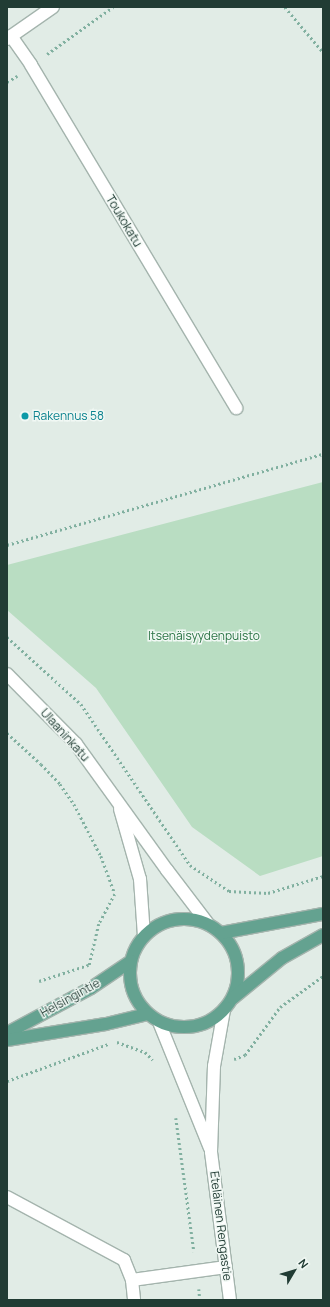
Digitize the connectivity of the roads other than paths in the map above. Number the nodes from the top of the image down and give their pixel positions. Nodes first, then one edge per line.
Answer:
1 (53, 7) edge
2 (9, 38) edge
3 (236, 408) dead end
4 (7, 674) edge
5 (118, 800) junction
6 (323, 914) edge
7 (209, 925) junction
8 (221, 933) junction
9 (323, 935) edge
10 (144, 936) junction
11 (131, 961) junction
12 (232, 999) junction
13 (224, 1010) junction
14 (147, 1014) junction
15 (159, 1022) junction
16 (7, 1033) edge
17 (7, 1040) edge
18 (212, 1152) junction
19 (7, 1197) edge
20 (226, 1268) junction
21 (132, 1280) junction
22 (134, 1300) edge
23 (230, 1300) edge

1 - 2 street
2 - 3 street, Toukokatu
4 - 5 street, Ulaaninkatu
5 - 7 street, Ulaaninkatu
5 - 10 street, Ulaaninkatu
6 - 8 main road
7 - 8 main road
7 - 10 main road
8 - 12 main road
9 - 12 main road
10 - 11 main road
11 - 14 main road
11 - 16 main road, Helsingintie
12 - 13 main road
13 - 15 main road
13 - 18 street, Eteläinen Rengastie
14 - 15 main road
14 - 17 main road, Helsingintie
15 - 18 street, Eteläinen Rengastie
18 - 20 street, Eteläinen Rengastie
19 - 21 street
20 - 21 street
20 - 23 street, Eteläinen Rengastie
21 - 22 street

